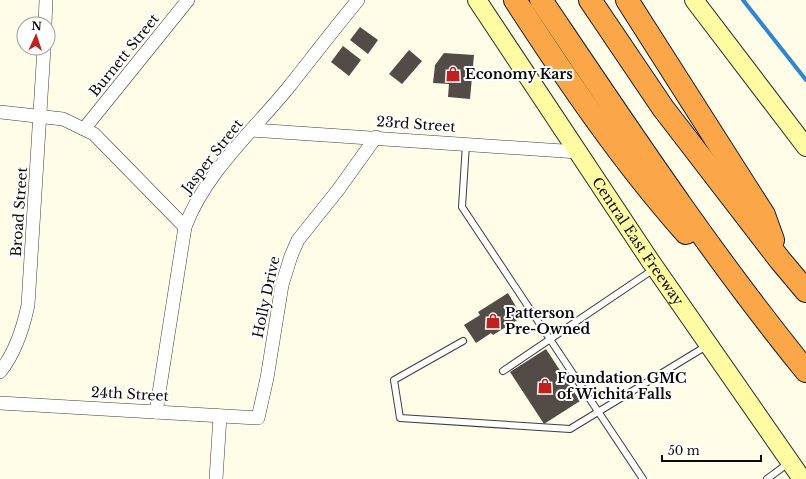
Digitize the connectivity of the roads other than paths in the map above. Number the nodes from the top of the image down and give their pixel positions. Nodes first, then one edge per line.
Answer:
1 (46, 0) edge
2 (188, 0) edge
3 (358, 0) edge
4 (477, 0) edge
5 (501, 0) edge
6 (514, 0) edge
7 (541, 0) edge
8 (590, 0) edge
9 (627, 0) edge
10 (694, 0) edge
11 (45, 16) edge
12 (44, 56) edge
13 (563, 74) junction
14 (0, 112) edge
15 (41, 116) junction
16 (84, 129) junction
17 (252, 130) junction
18 (376, 137) junction
19 (466, 144) junction
20 (806, 147) edge
21 (578, 152) junction
22 (185, 227) junction
23 (780, 260) junction
24 (656, 268) junction
25 (806, 291) edge
26 (764, 320) junction
27 (550, 339) junction
28 (463, 341) dead end
29 (708, 344) junction
30 (503, 371) dead end
31 (806, 371) edge
32 (0, 372) edge
33 (0, 403) edge
34 (599, 411) junction
35 (156, 412) junction
36 (220, 416) junction
37 (258, 418) joint
38 (790, 462) junction
39 (216, 479) edge
40 (643, 479) edge
41 (766, 479) edge
42 (802, 479) edge

1 - 11 street
2 - 16 street, Burnett Street
3 - 17 street, Jasper Street
4 - 21 main road, Central East Freeway
5 - 13 highway
6 - 13 highway
7 - 26 highway
8 - 23 highway
9 - 23 highway
10 - 20 main road
12 - 15 street, Broad Street
13 - 26 highway
14 - 15 street
15 - 16 street
15 - 32 street, Broad Street
16 - 22 street
17 - 18 street, 23rd Street
17 - 22 street, Jasper Street
18 - 19 street, 23rd Street
18 - 37 street, Holly Drive
19 - 21 street, 23rd Street
19 - 27 lane
21 - 24 main road, Central East Freeway
22 - 35 street, Jasper Street
23 - 25 highway
24 - 27 lane
24 - 29 main road, Central East Freeway
26 - 31 highway
27 - 30 lane
27 - 34 lane
28 - 34 lane
29 - 34 lane
29 - 38 main road, Central East Freeway
33 - 35 street, 24th Street
34 - 40 lane
35 - 36 street, 24th Street
36 - 37 street, 24th Street
36 - 39 street
38 - 41 lane
38 - 42 main road, Central East Freeway

